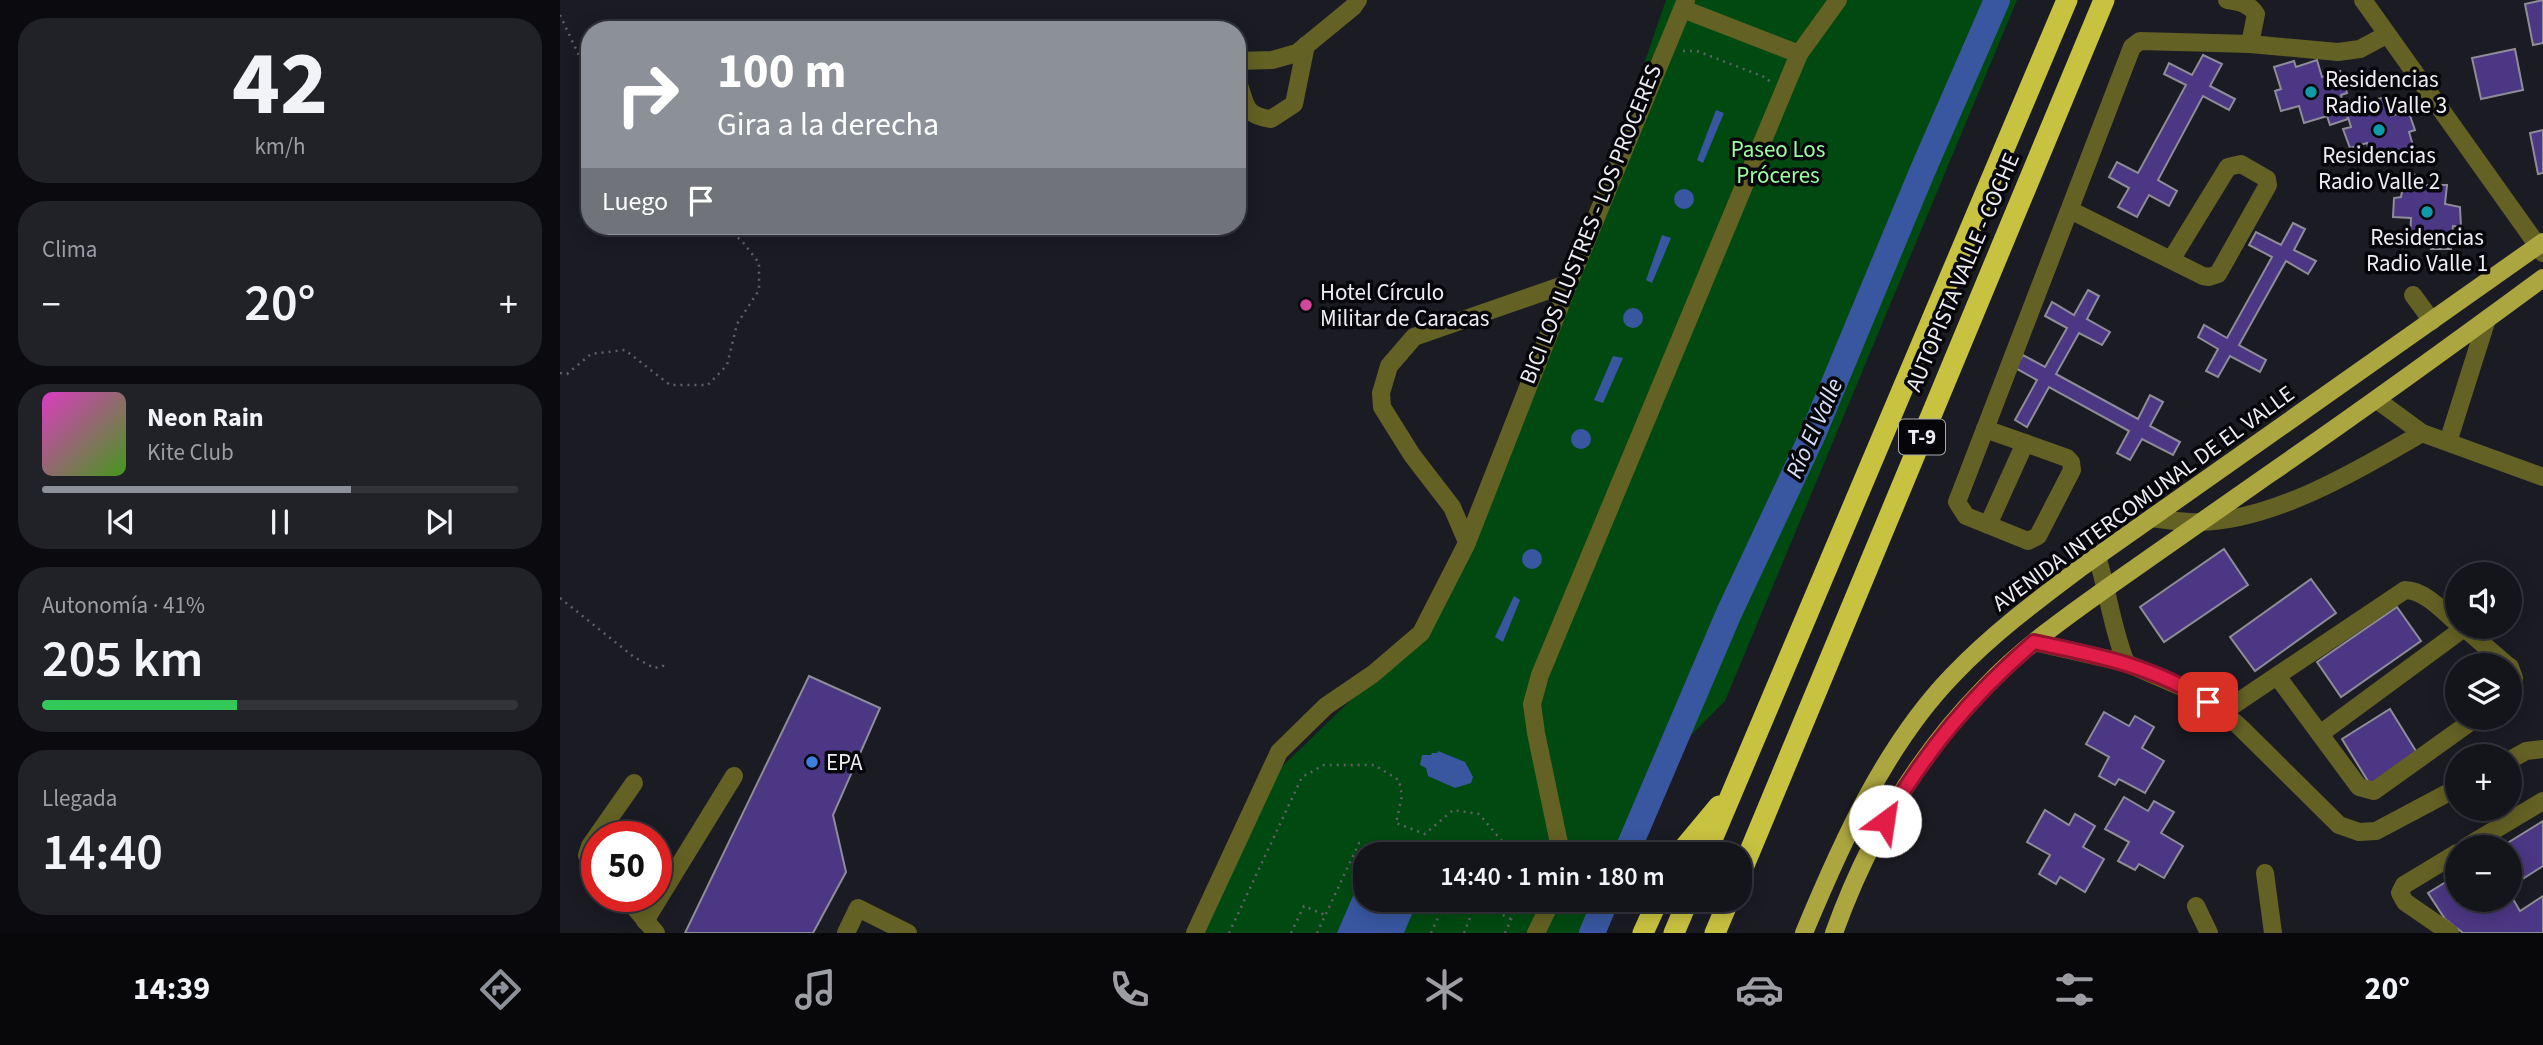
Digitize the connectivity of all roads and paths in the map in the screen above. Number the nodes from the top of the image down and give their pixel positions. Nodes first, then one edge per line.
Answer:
1 (1358, 0) edge
2 (1838, 0) edge
3 (2067, 0) edge
4 (2104, 0) edge
5 (2227, 0) edge
6 (2363, 0) edge
7 (1684, 4) edge
8 (560, 15) edge
9 (2386, 36) junction
10 (2250, 44) junction
11 (1306, 45) junction
12 (1679, 53) dead end
13 (1799, 54) junction
14 (581, 60) edge
15 (1246, 61) edge
16 (1773, 85) dead end
17 (1246, 105) edge
18 (2070, 209) junction
19 (734, 235) edge
20 (2541, 247) edge
21 (2171, 260) junction
22 (2543, 278) edge
23 (1569, 283) junction
24 (2413, 295) dead end
25 (2487, 319) junction
26 (2432, 321) junction
27 (560, 373) edge
28 (2377, 400) junction
29 (1985, 429) junction
30 (2421, 433) junction
31 (2448, 442) junction
32 (2025, 443) junction
33 (2543, 477) edge
34 (2151, 518) junction
35 (2200, 523) junction
36 (1988, 525) junction
37 (1467, 542) junction
38 (2097, 556) junction
39 (2107, 588) junction
40 (560, 598) edge
41 (2445, 613) edge
42 (2445, 638) edge
43 (2476, 639) edge
44 (2034, 642) junction
45 (2493, 653) edge
46 (664, 660) dead end
47 (2126, 663) junction
48 (2277, 676) junction
49 (2223, 712) junction
50 (2459, 730) edge
51 (2320, 734) junction
52 (2543, 750) edge
53 (2522, 753) edge
54 (734, 776) dead end
55 (634, 783) dead end
56 (1731, 791) junction
57 (2445, 794) edge
58 (2543, 801) edge
59 (607, 821) edge
60 (2486, 835) edge
61 (1503, 842) edge
62 (1559, 842) edge
63 (1689, 842) edge
64 (1711, 842) edge
65 (1752, 846) edge
66 (1353, 856) edge
67 (2445, 860) edge
68 (2265, 873) dead end
69 (2196, 906) dead end
70 (638, 912) edge
71 (1441, 912) edge
72 (1515, 912) edge
73 (1546, 912) edge
74 (1653, 912) edge
75 (1683, 912) edge
76 (1724, 912) edge
77 (1325, 915) junction
78 (1511, 919) junction
79 (650, 927) edge
80 (846, 933) edge
81 (908, 933) edge
82 (1195, 933) edge
83 (1229, 933) edge
84 (1291, 933) edge
85 (1317, 933) edge
86 (1431, 933) edge
87 (1464, 933) edge
88 (1505, 933) edge
89 (1536, 933) edge
90 (1643, 933) edge
91 (1674, 933) edge
92 (1715, 933) edge
93 (1804, 933) edge
94 (1834, 933) edge
95 (2209, 933) edge
96 (2273, 933) edge
97 (2450, 933) edge

1 - 11 street
2 - 13 street
3 - 56 highway, AUTOPISTA VALLE - COCHE / T-9
4 - 65 highway, AUTOPISTA VALLE - COCHE / T-9
5 - 10 street
6 - 9 street
7 - 13 street
7 - 23 street
8 - 14 path
9 - 10 street
9 - 20 street
10 - 18 street
11 - 15 street
11 - 17 street
12 - 16 path, BICI LOS ILUSTRES - LOS PROCERES
13 - 62 street
18 - 21 street
18 - 29 street
19 - 27 path
20 - 26 main road, AVENIDA INTERCOMUNAL DE EL VALLE
21 - 21 street
22 - 25 main road
23 - 37 street
23 - 37 street
24 - 26 street
25 - 28 main road
25 - 31 street
26 - 34 main road, AVENIDA INTERCOMUNAL DE EL VALLE
28 - 30 street
28 - 35 main road
29 - 32 street
29 - 36 street
30 - 31 street
30 - 35 street
31 - 33 street
32 - 36 street
32 - 36 street
34 - 35 street
34 - 38 main road, AVENIDA INTERCOMUNAL DE EL VALLE
35 - 39 main road
37 - 82 street
38 - 39 street
38 - 93 main road, AVENIDA INTERCOMUNAL DE EL VALLE
39 - 44 main road
39 - 47 street
40 - 46 path
41 - 48 street
42 - 51 street
43 - 45 street
44 - 47 street
44 - 94 main road
47 - 49 street
48 - 49 street
48 - 51 street
49 - 57 street
50 - 51 street
52 - 53 street
54 - 79 street
55 - 59 street
56 - 63 highway
56 - 64 highway, AUTOPISTA VALLE - COCHE / T-9
58 - 60 street
61 - 83 path
66 - 77 path
67 - 97 street
68 - 96 street
69 - 95 street
70 - 79 street
71 - 86 path
72 - 78 path
73 - 89 street
74 - 90 highway
75 - 91 highway
76 - 92 highway
77 - 84 path
77 - 85 path
78 - 87 path
78 - 88 path
80 - 81 street

